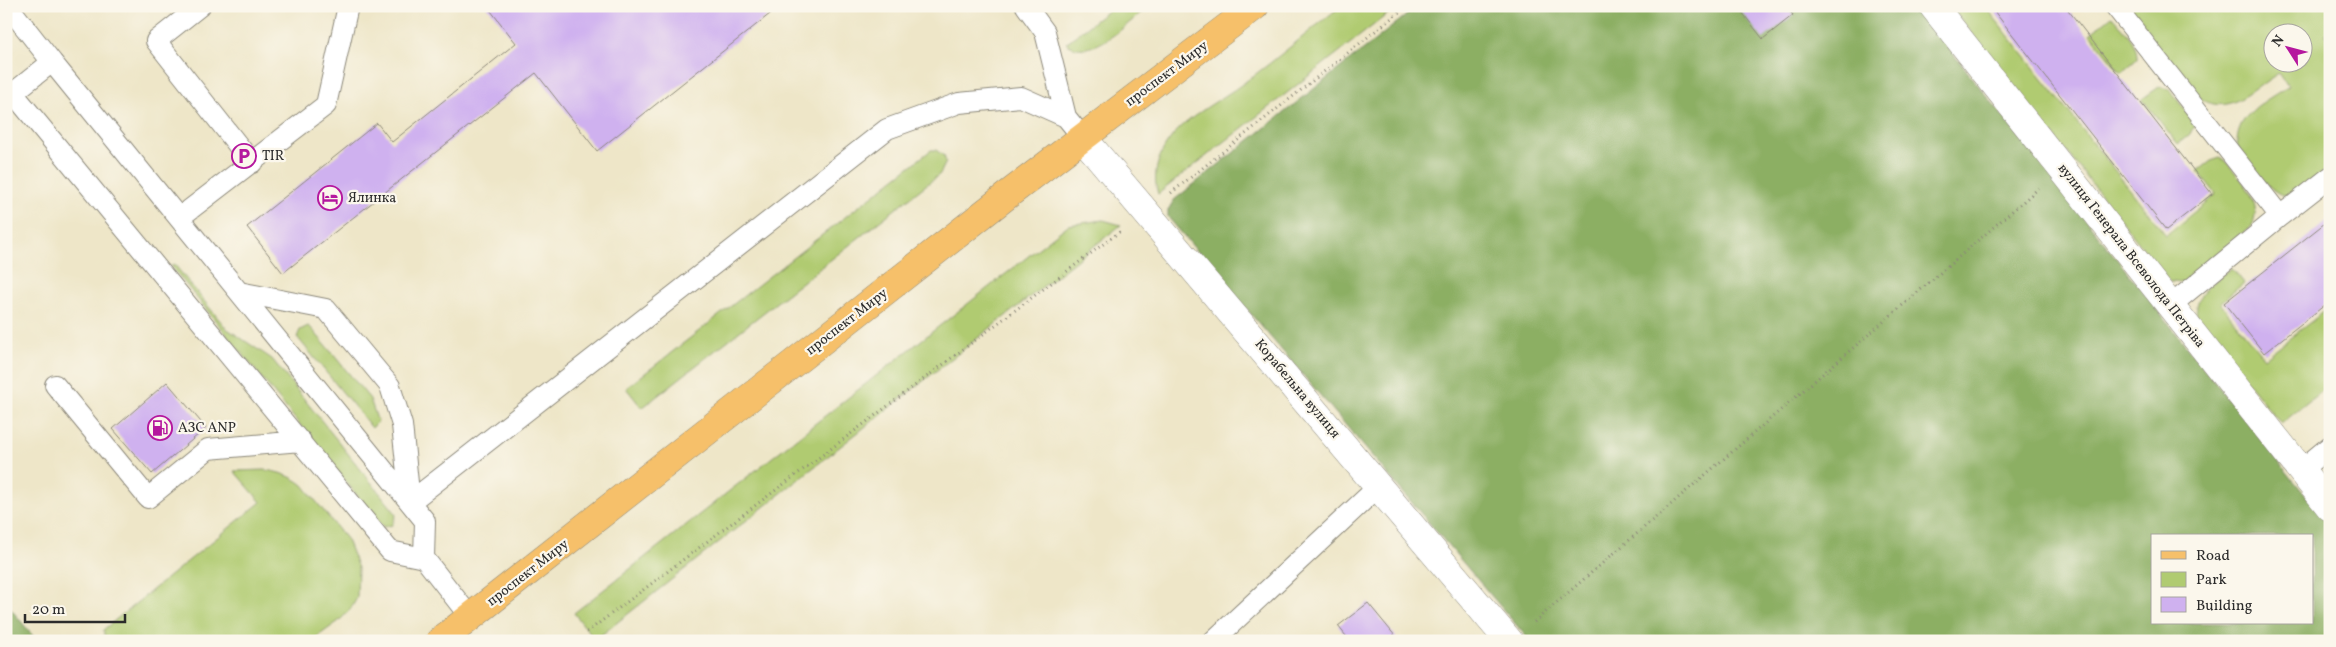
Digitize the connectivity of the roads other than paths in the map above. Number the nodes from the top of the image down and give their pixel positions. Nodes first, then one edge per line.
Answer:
1 (8, 6) edge
2 (200, 6) edge
3 (348, 6) edge
4 (1026, 6) edge
5 (1255, 6) edge
6 (1933, 6) edge
7 (2114, 6) edge
8 (52, 62) junction
9 (10, 95) edge
10 (1066, 117) junction
11 (1083, 138) junction
12 (252, 163) junction
13 (2330, 178) edge
14 (2280, 216) junction
15 (180, 218) junction
16 (240, 292) junction
17 (2170, 306) junction
18 (55, 385) dead end
19 (301, 441) junction
20 (2330, 446) edge
21 (2301, 470) junction
22 (1379, 486) junction
23 (410, 502) junction
24 (2330, 507) edge
25 (424, 558) junction
26 (470, 617) junction
27 (1518, 634) edge
28 (440, 641) edge
29 (1213, 641) edge

1 - 8 lane
2 - 12 lane
3 - 12 lane
4 - 10 lane
5 - 11 main road, проспект Миру
6 - 17 street, вулиця Генерала Всеволода Петріва
7 - 14 lane
8 - 9 lane
8 - 15 lane
9 - 19 lane
10 - 11 lane
10 - 23 lane
11 - 22 street, Корабельна вулиця
11 - 26 main road, проспект Миру
12 - 15 lane
13 - 14 lane
14 - 17 lane
15 - 16 lane
16 - 23 lane
16 - 23 lane
17 - 21 street, вулиця Генерала Всеволода Петріва
18 - 19 lane
19 - 25 lane
20 - 21 lane
21 - 24 street, вулиця Генерала Всеволода Петріва
22 - 27 street, Корабельна вулиця
22 - 29 lane
23 - 25 lane
25 - 26 lane
26 - 28 main road, проспект Миру

